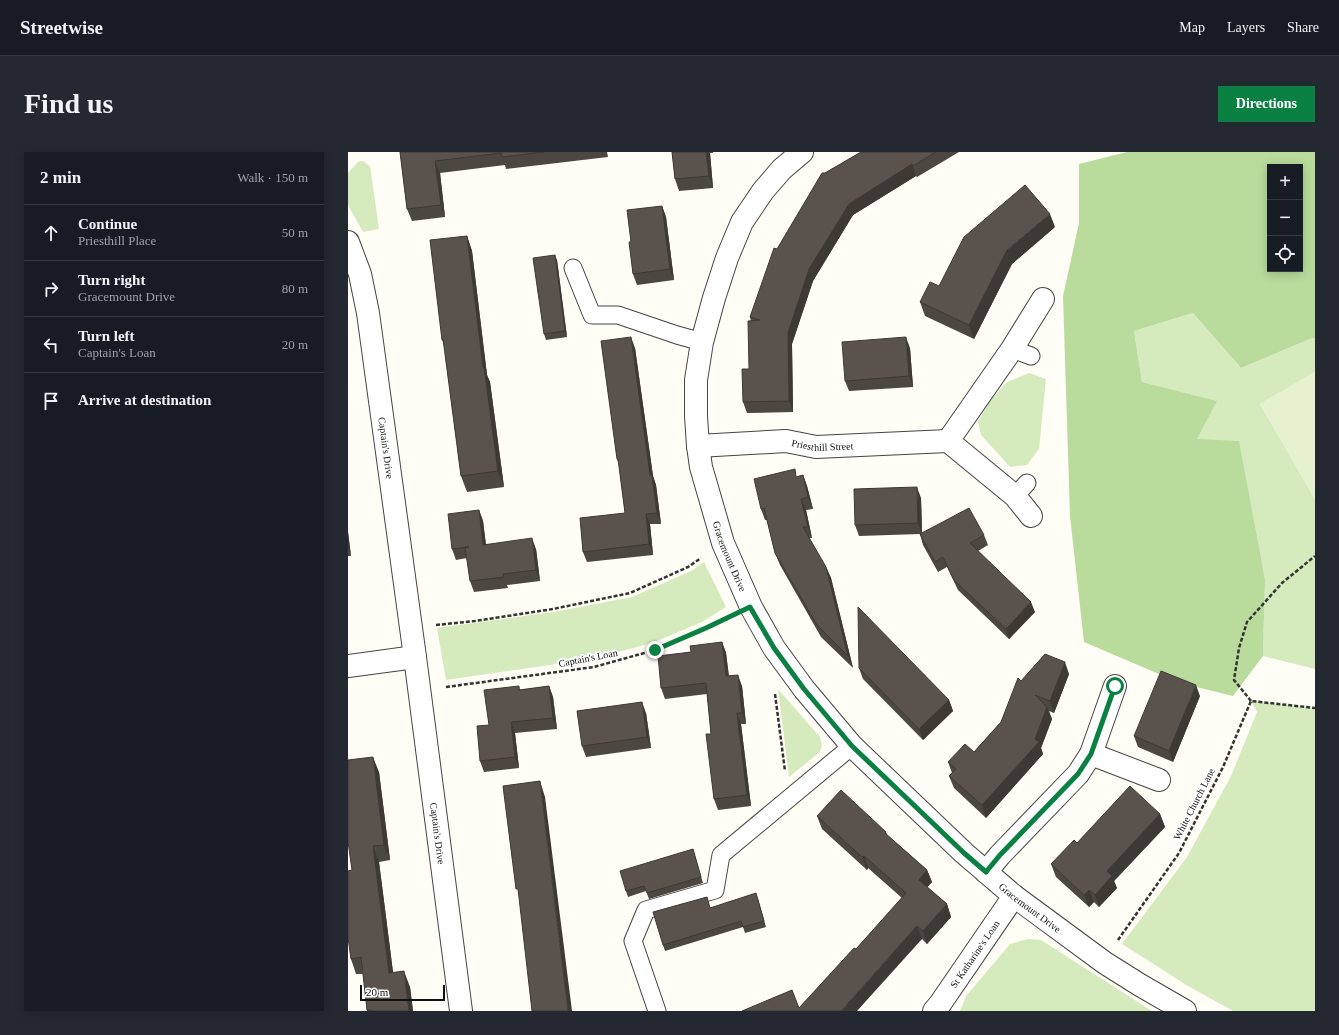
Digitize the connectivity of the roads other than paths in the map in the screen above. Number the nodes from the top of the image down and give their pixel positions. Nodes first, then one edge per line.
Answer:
1 (802, 152) edge
2 (348, 242) edge
3 (573, 268) dead end
4 (1043, 299) dead end
5 (702, 342) junction
6 (948, 441) junction
7 (698, 446) junction
8 (1030, 516) dead end
9 (415, 656) junction
10 (348, 666) edge
11 (1115, 686) dead end
12 (852, 746) junction
13 (1091, 754) junction
14 (1159, 780) dead end
15 (986, 872) junction
16 (1014, 896) junction
17 (461, 1011) edge
18 (657, 1011) edge
19 (934, 1011) edge
20 (1185, 1011) edge

1 - 5 street, Gracemount Drive
2 - 9 street, Captain's Drive
3 - 5 lane
4 - 6 street
5 - 7 street, Gracemount Drive
6 - 7 street, Priesthill Street
6 - 8 street
7 - 12 street, Gracemount Drive
9 - 10 street
9 - 17 street, Captain's Drive
11 - 13 street
12 - 15 street, Gracemount Drive
12 - 18 lane
13 - 14 street
13 - 15 street
15 - 16 street, Gracemount Drive
16 - 19 street, St Katharine's Loan
16 - 20 street, Gracemount Drive

